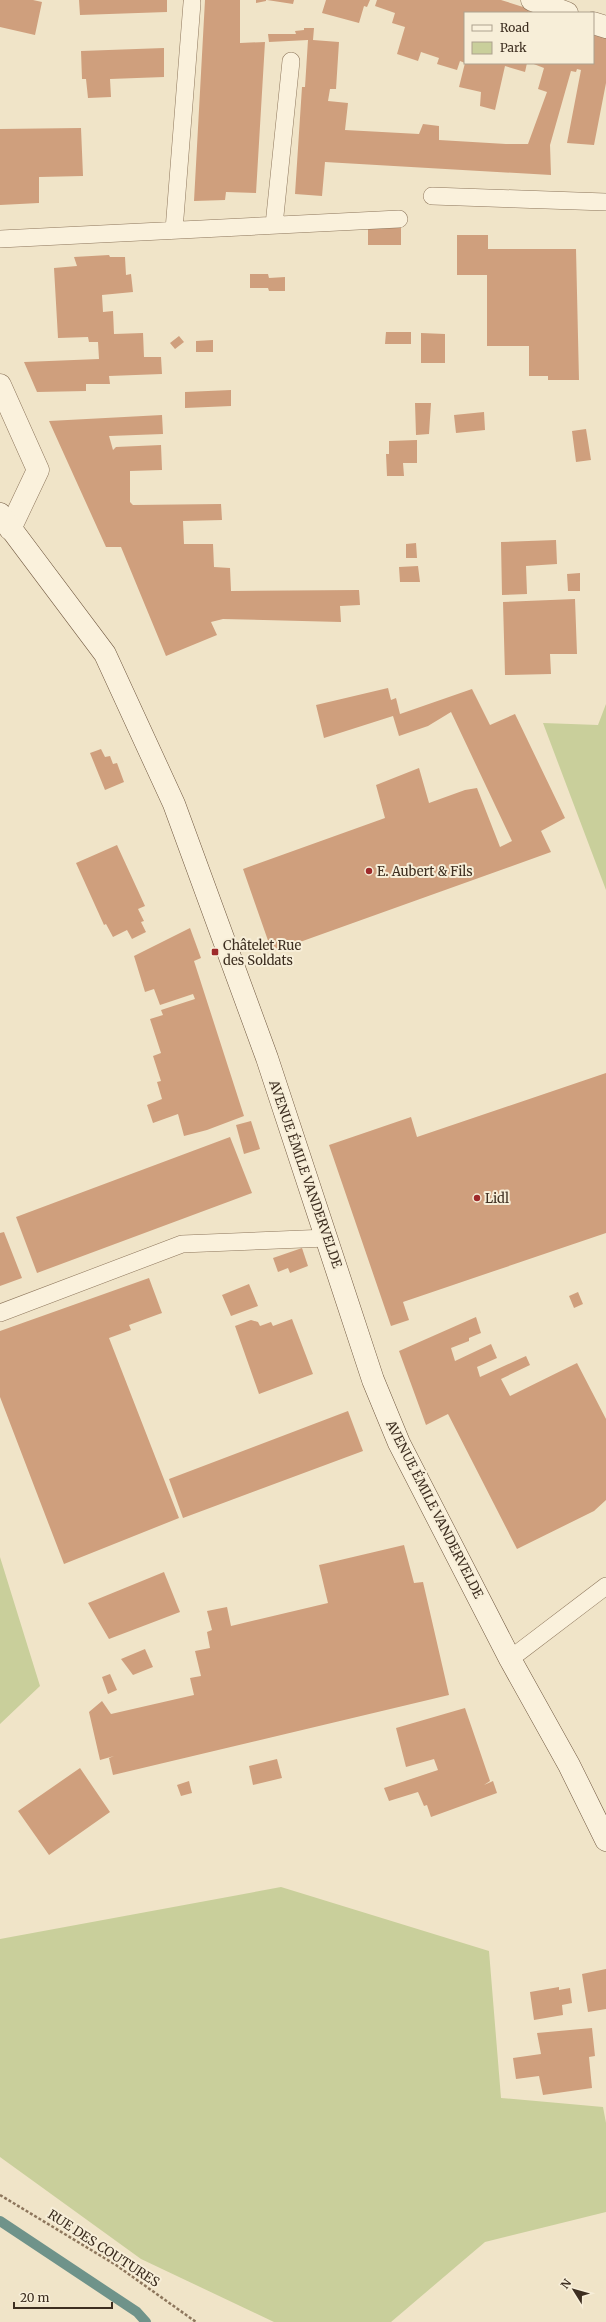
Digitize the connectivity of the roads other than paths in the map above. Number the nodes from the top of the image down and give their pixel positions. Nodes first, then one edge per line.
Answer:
1 (192, 3) dead end
2 (594, 23) edge
3 (606, 28) edge
4 (291, 61) dead end
5 (432, 196) dead end
6 (606, 202) edge
7 (399, 219) dead end
8 (274, 225) junction
9 (174, 230) junction
10 (0, 239) edge
11 (0, 384) edge
12 (5, 522) edge
13 (327, 1238) junction
14 (0, 1313) edge
15 (606, 1586) edge
16 (510, 1659) junction
17 (606, 1840) edge

1 - 9 lane
2 - 3 main road
4 - 8 lane
5 - 6 lane
7 - 8 lane
8 - 9 lane
9 - 10 lane
11 - 12 main road
12 - 13 main road, AVENUE ÉMILE VANDERVELDE
13 - 14 lane
13 - 16 main road, AVENUE ÉMILE VANDERVELDE
15 - 16 lane
16 - 17 main road, AVENUE ÉMILE VANDERVELDE

